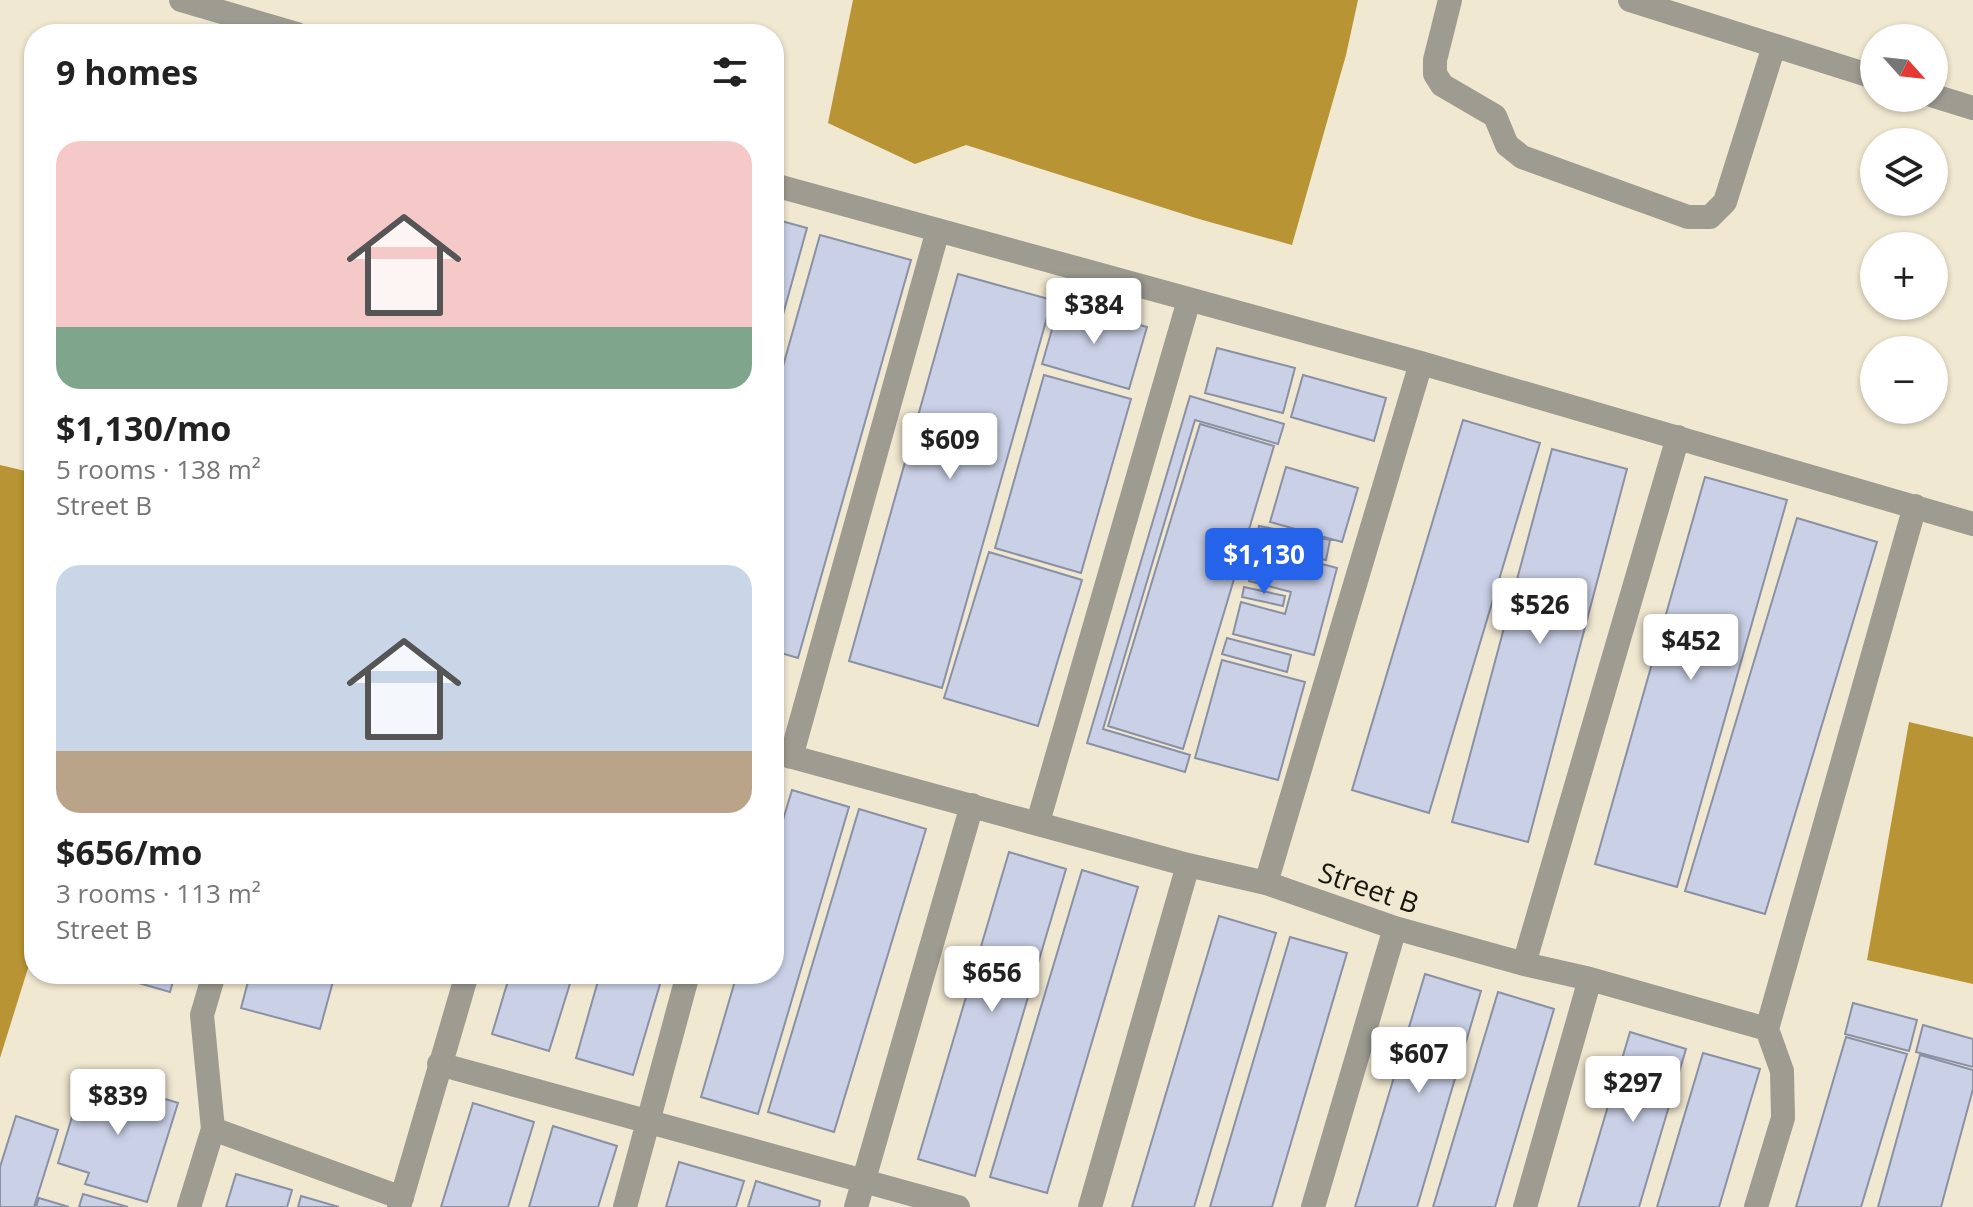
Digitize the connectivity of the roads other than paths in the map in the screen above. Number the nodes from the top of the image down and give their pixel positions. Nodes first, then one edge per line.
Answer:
1 (181, 0) edge
2 (1450, 0) edge
3 (1630, 0) edge
4 (263, 24) edge
5 (1774, 46) junction
6 (1860, 73) edge
7 (1948, 100) edge
8 (1973, 108) edge
9 (784, 188) edge
10 (938, 230) junction
11 (1189, 300) junction
12 (1421, 363) junction
13 (1678, 437) junction
14 (1915, 506) junction
15 (1973, 524) edge
16 (784, 751) edge
17 (784, 754) edge
18 (972, 805) junction
19 (1038, 822) junction
20 (1188, 865) junction
21 (1266, 883) junction
22 (1395, 928) junction
23 (1524, 964) junction
24 (1590, 979) junction
25 (211, 984) edge
26 (464, 984) edge
27 (685, 984) edge
28 (1767, 1029) junction
29 (439, 1064) junction
30 (649, 1120) junction
31 (213, 1129) junction
32 (863, 1180) junction
33 (401, 1202) edge
34 (189, 1207) edge
35 (625, 1207) edge
36 (856, 1207) edge
37 (958, 1207) edge
38 (1090, 1207) edge
39 (1313, 1207) edge
40 (1525, 1207) edge
41 (1756, 1207) edge

1 - 4 street
2 - 5 street
3 - 5 street
5 - 6 street
7 - 8 street
9 - 10 street
10 - 11 street
10 - 16 street
11 - 12 street
11 - 19 street
12 - 13 street
12 - 21 street
13 - 14 street
13 - 23 street
14 - 15 street
14 - 28 street
17 - 18 street, Street B
18 - 19 street, Street B
18 - 32 street
19 - 20 street, Street B
20 - 21 street, Street B
20 - 38 street
21 - 22 street, Street B
22 - 23 street, Street B
22 - 39 street
23 - 24 street, Street B
24 - 28 street, Street B
24 - 40 street
25 - 31 street
26 - 29 street
27 - 30 street
28 - 41 street
29 - 30 street
29 - 33 street
30 - 32 street
30 - 35 street
31 - 33 street
31 - 34 street
32 - 36 street
32 - 37 street

